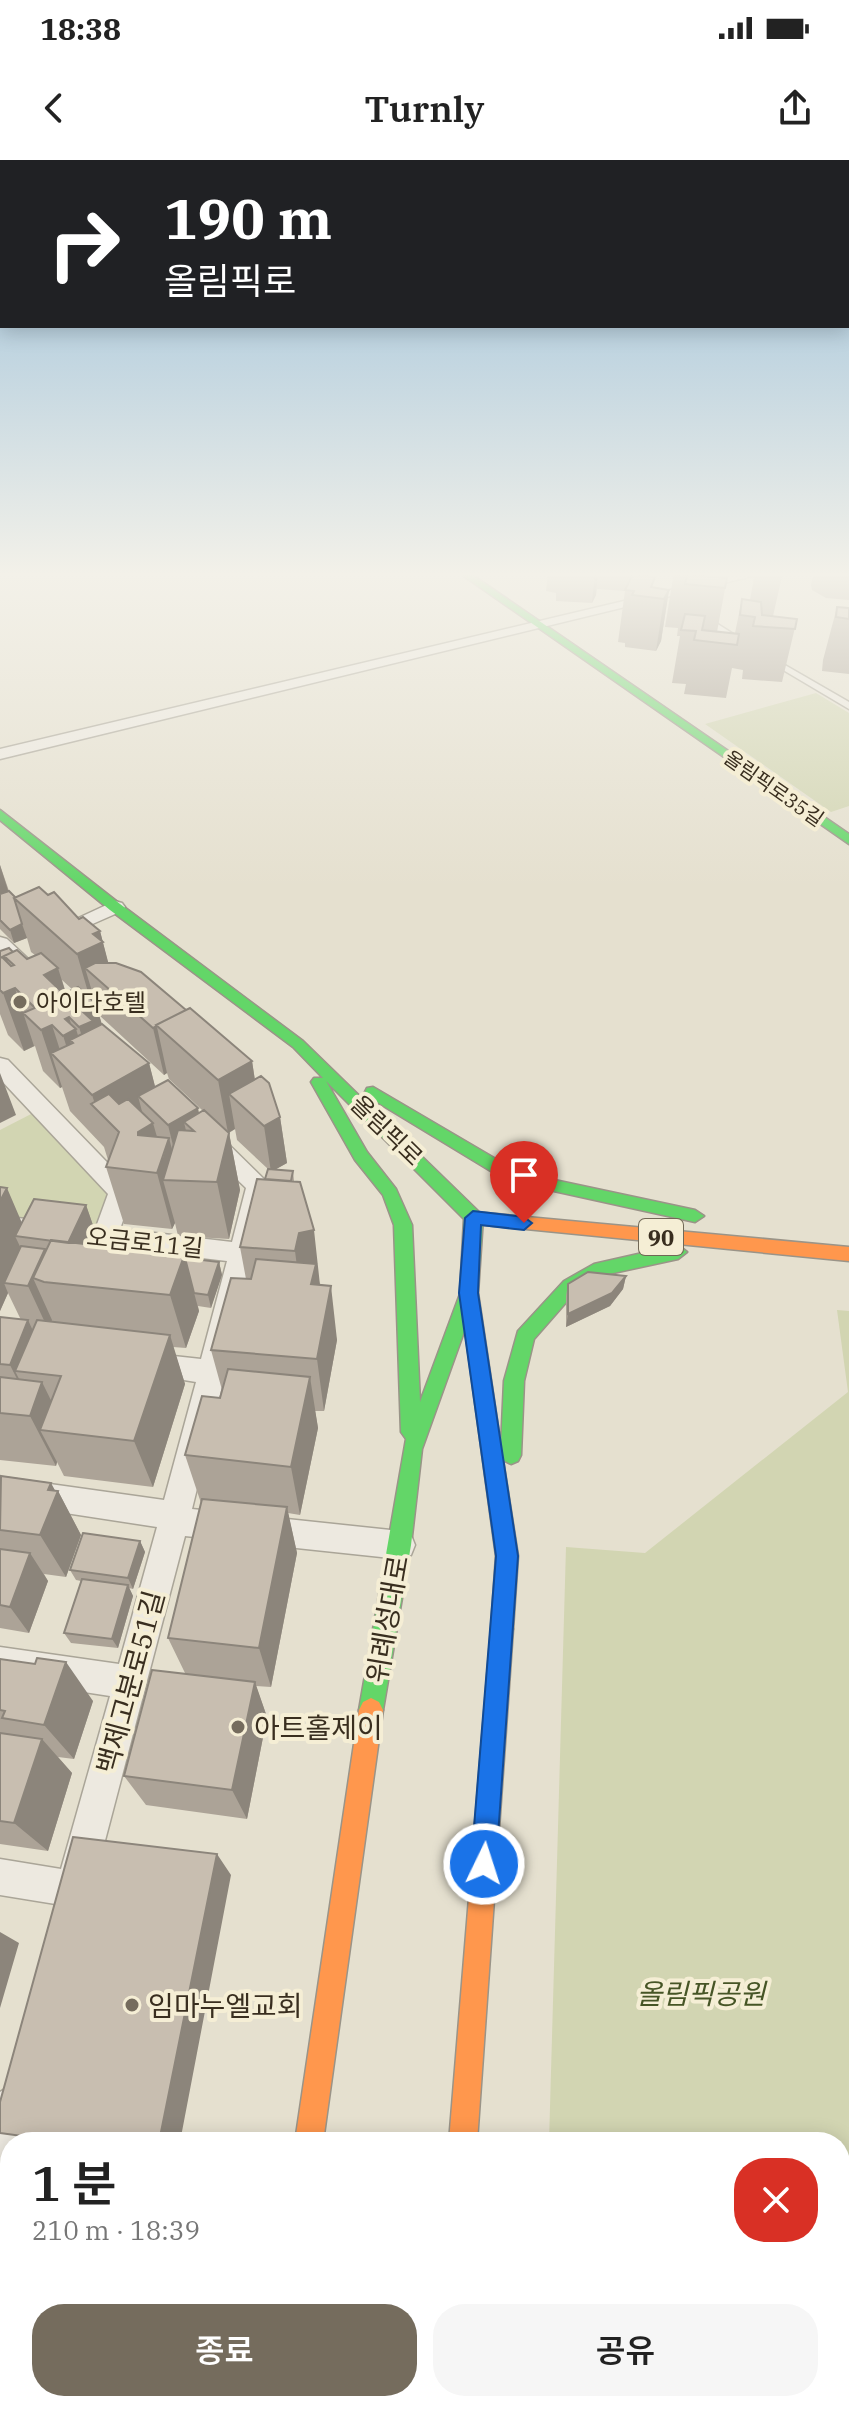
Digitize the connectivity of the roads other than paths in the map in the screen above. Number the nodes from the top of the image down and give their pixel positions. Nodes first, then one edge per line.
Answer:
1 (324, 677) edge
2 (613, 677) edge
3 (800, 677) edge
4 (849, 706) edge
5 (4, 755) edge
6 (0, 814) edge
7 (849, 840) edge
8 (115, 907) junction
9 (2, 948) edge
10 (52, 992) edge
11 (298, 1044) junction
12 (0, 1065) edge
13 (190, 1122) edge
14 (473, 1218) junction
15 (709, 1219) dead end
16 (739, 1224) dead end
17 (0, 1225) edge
18 (104, 1239) junction
19 (719, 1244) junction
20 (849, 1245) edge
21 (242, 1253) junction
22 (849, 1254) edge
23 (469, 1293) junction
24 (121, 1361) edge
25 (211, 1372) junction
26 (412, 1449) junction
27 (0, 1490) edge
28 (174, 1521) junction
29 (400, 1545) junction
30 (507, 1556) junction
31 (0, 1663) edge
32 (130, 1682) junction
33 (0, 1877) edge
34 (24, 2072) edge
35 (312, 2117) junction
36 (8, 2132) edge
37 (310, 2132) edge
38 (316, 2132) edge
39 (464, 2132) edge

1 - 5 street
2 - 7 main road, 올림픽로35길
3 - 4 lane
6 - 8 main road, 올림픽로 / 90
8 - 9 street
8 - 11 main road, 올림픽로 / 90
9 - 10 street
11 - 14 main road, 올림픽로 / 90
11 - 15 main road, 90
11 - 26 main road
12 - 18 street
13 - 21 street, 백제고분로51길
14 - 19 main road, 90
14 - 23 main road, 위례성대로
16 - 20 main road
17 - 18 street, 오금로11길
18 - 21 street, 오금로11길
19 - 22 main road, 90
19 - 30 main road
21 - 25 street, 백제고분로51길
23 - 26 main road, 위례성대로
23 - 30 main road, 위례성대로
24 - 25 street
25 - 28 street, 백제고분로51길
26 - 29 main road, 위례성대로
27 - 28 street
28 - 29 street
28 - 32 street, 백제고분로51길
29 - 35 main road, 위례성대로
30 - 39 main road, 위례성대로
31 - 32 street
32 - 33 street, 백제고분로51길
34 - 36 street
35 - 37 main road, 위례성대로
35 - 38 main road

